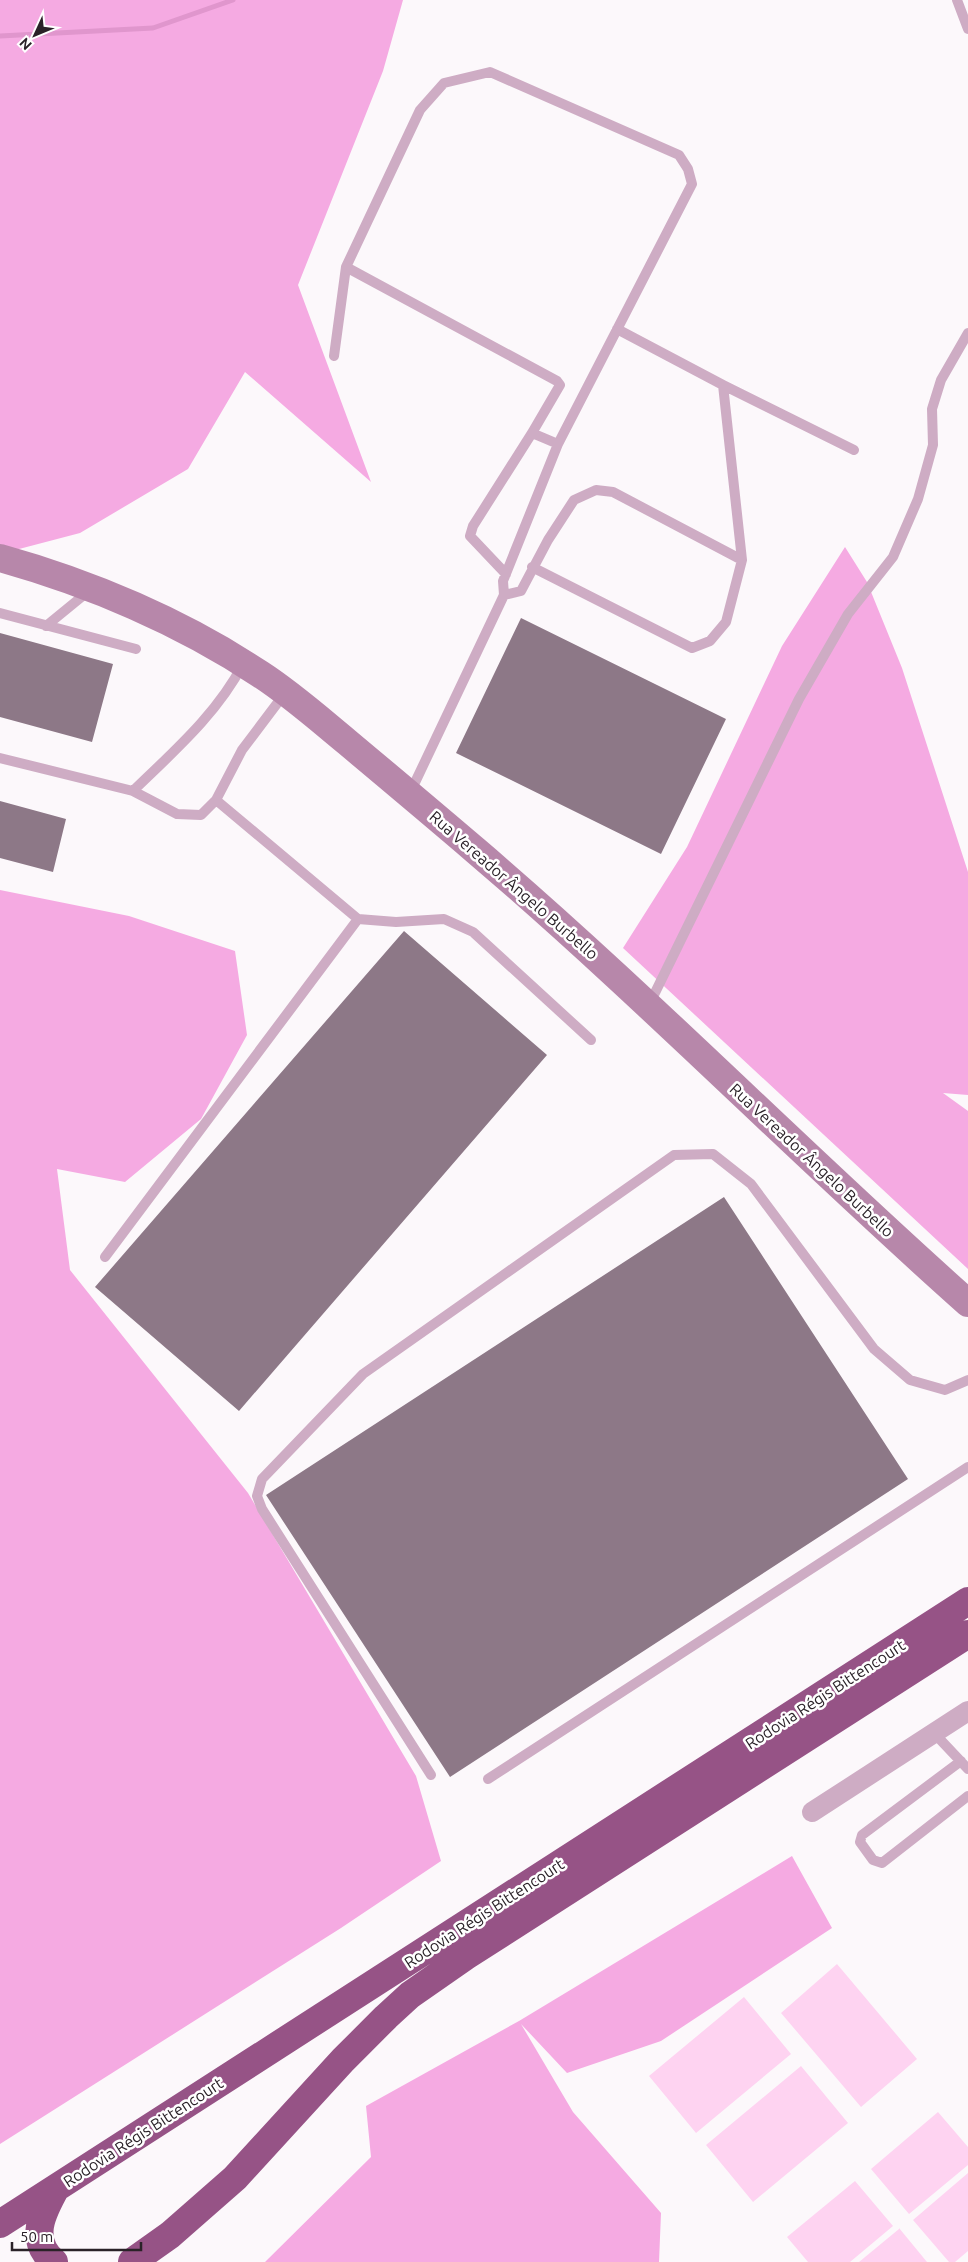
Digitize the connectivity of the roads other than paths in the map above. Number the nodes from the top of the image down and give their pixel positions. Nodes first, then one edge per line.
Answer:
1 (957, 0) edge
2 (968, 26) edge
3 (346, 267) junction
4 (617, 329) junction
5 (968, 333) edge
6 (334, 356) dead end
7 (723, 385) junction
8 (532, 433) junction
9 (558, 444) junction
10 (854, 450) dead end
11 (0, 558) edge
12 (742, 560) junction
13 (532, 567) junction
14 (506, 574) junction
15 (91, 589) junction
16 (504, 595) junction
17 (0, 613) edge
18 (46, 626) junction
19 (136, 649) dead end
20 (243, 663) junction
21 (286, 692) junction
22 (0, 758) edge
23 (133, 790) junction
24 (410, 794) junction
25 (216, 800) junction
26 (358, 919) junction
27 (649, 1006) junction
28 (591, 1040) dead end
29 (105, 1257) dead end
30 (968, 1303) edge
31 (968, 1380) edge
32 (968, 1467) edge
33 (968, 1602) edge
34 (968, 1634) edge
35 (968, 1711) edge
36 (934, 1733) junction
37 (964, 1765) edge
38 (431, 1775) dead end
39 (488, 1779) dead end
40 (968, 1796) edge
41 (812, 1812) dead end
42 (56, 2188) junction
43 (0, 2224) edge
44 (54, 2262) edge
45 (132, 2262) edge

1 - 2 lane
3 - 4 lane
3 - 6 lane
3 - 8 lane
4 - 7 lane
4 - 9 lane
5 - 27 lane
7 - 10 lane
7 - 12 lane
8 - 9 lane
8 - 14 lane
9 - 14 lane
11 - 15 main road, Rua Vereador Ângelo Burbello
12 - 13 lane
12 - 13 lane
13 - 16 lane
14 - 16 lane
15 - 18 lane
15 - 20 main road, Rua Vereador Ângelo Burbello
16 - 24 lane
17 - 18 lane
18 - 19 lane
20 - 21 main road, Rua Vereador Ângelo Burbello
20 - 23 lane
21 - 24 main road, Rua Vereador Ângelo Burbello
21 - 25 lane
22 - 23 lane
23 - 25 lane
24 - 27 main road, Rua Vereador Ângelo Burbello
25 - 26 lane
26 - 28 lane
26 - 29 lane
27 - 30 main road, Rua Vereador Ângelo Burbello
31 - 38 lane
32 - 39 lane
33 - 42 highway, Rodovia Régis Bittencourt
34 - 45 highway, Rodovia Régis Bittencourt
35 - 36 street
36 - 37 lane
36 - 41 street
37 - 40 lane
42 - 43 highway, Rodovia Régis Bittencourt
42 - 44 highway

